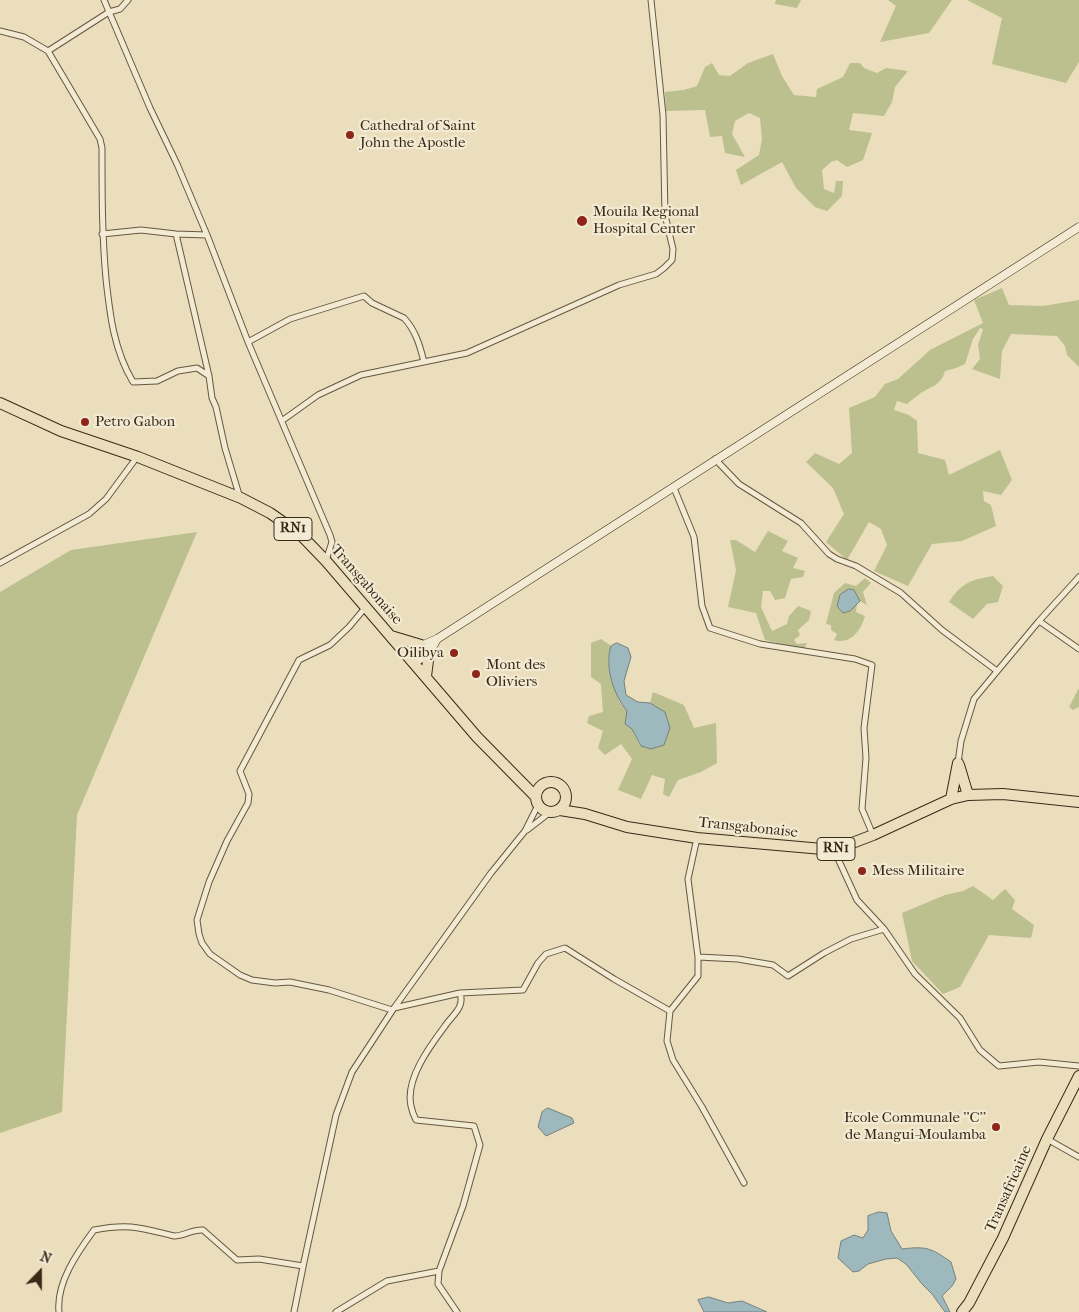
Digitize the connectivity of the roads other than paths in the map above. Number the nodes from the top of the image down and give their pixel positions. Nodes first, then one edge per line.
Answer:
1 (104, 0) edge
2 (128, 0) edge
3 (651, 0) edge
4 (110, 12) junction
5 (0, 31) edge
6 (48, 51) junction
7 (1079, 227) edge
8 (102, 234) junction
9 (176, 234) junction
10 (207, 236) junction
11 (248, 342) junction
12 (424, 362) junction
13 (209, 376) junction
14 (0, 403) edge
15 (283, 420) junction
16 (138, 457) junction
17 (715, 459) junction
18 (674, 488) junction
19 (240, 498) junction
20 (326, 561) junction
21 (0, 562) edge
22 (1079, 577) edge
23 (365, 608) junction
24 (1039, 621) junction
25 (390, 636) junction
26 (437, 639) junction
27 (421, 645) junction
28 (1079, 649) edge
29 (405, 653) junction
30 (429, 653) junction
31 (414, 663) junction
32 (997, 671) junction
33 (426, 676) junction
34 (958, 763) junction
35 (507, 766) junction
36 (542, 785) junction
37 (968, 795) junction
38 (566, 799) junction
39 (951, 799) junction
40 (537, 801) junction
41 (1079, 802) edge
42 (560, 810) junction
43 (549, 812) junction
44 (585, 814) junction
45 (525, 831) junction
46 (874, 835) junction
47 (697, 838) junction
48 (834, 850) junction
49 (884, 929) junction
50 (698, 957) junction
51 (460, 993) junction
52 (393, 1009) junction
53 (670, 1011) junction
54 (1079, 1066) edge
55 (1079, 1076) edge
56 (1047, 1139) junction
57 (1079, 1157) edge
58 (744, 1183) dead end
59 (303, 1266) junction
60 (439, 1271) junction
61 (59, 1312) edge
62 (294, 1312) edge
63 (336, 1312) edge
64 (457, 1312) edge
65 (962, 1312) edge

1 - 4 street
2 - 4 street
3 - 12 street
4 - 6 street
4 - 10 street
5 - 6 street
6 - 8 street
7 - 17 street
8 - 9 street
8 - 13 street
9 - 10 street
9 - 13 street
10 - 11 street
11 - 12 street
11 - 15 street
12 - 15 street
13 - 19 street
14 - 16 highway, Transgabonaise / RN1
15 - 20 street
16 - 19 highway, Transgabonaise / RN1
16 - 21 street
17 - 18 street
17 - 32 street
18 - 26 street
18 - 46 street
19 - 20 highway, Transgabonaise / RN1
20 - 23 highway, Transgabonaise / RN1
22 - 24 street
23 - 25 highway, Transgabonaise / RN1
23 - 52 street
24 - 28 street
24 - 32 street
25 - 27 highway
25 - 29 highway, Transgabonaise / RN1
26 - 27 street
26 - 30 street
27 - 29 street
29 - 31 highway, Transgabonaise / RN1
30 - 31 street
30 - 33 highway
31 - 33 highway, Transgabonaise / RN1
32 - 34 street
33 - 35 highway, Transgabonaise / RN1
34 - 37 highway
34 - 39 highway
35 - 36 highway, Transgabonaise / RN1
35 - 40 highway, Transgabonaise / RN1
36 - 38 highway
36 - 40 highway
37 - 39 highway, Transgabonaise / RN1
37 - 41 highway, Transgabonaise / RN1
38 - 42 highway
38 - 44 highway, Transgabonaise / RN1
39 - 46 highway, Transgabonaise / RN1
40 - 43 highway
40 - 45 street
42 - 43 highway
42 - 44 highway, Transgabonaise / RN1
43 - 45 street
44 - 47 highway, Transgabonaise / RN1
45 - 52 street
46 - 48 highway, Transgabonaise / RN1
47 - 48 highway, Transgabonaise / RN1
47 - 50 street
48 - 49 street
49 - 50 street
49 - 54 street
50 - 53 street
51 - 52 street
51 - 53 street
51 - 60 street
52 - 59 street
53 - 58 street
55 - 56 highway, Transafricaine
56 - 57 street
56 - 65 highway, Transafricaine
59 - 61 street
59 - 62 street
60 - 63 street
60 - 64 street

